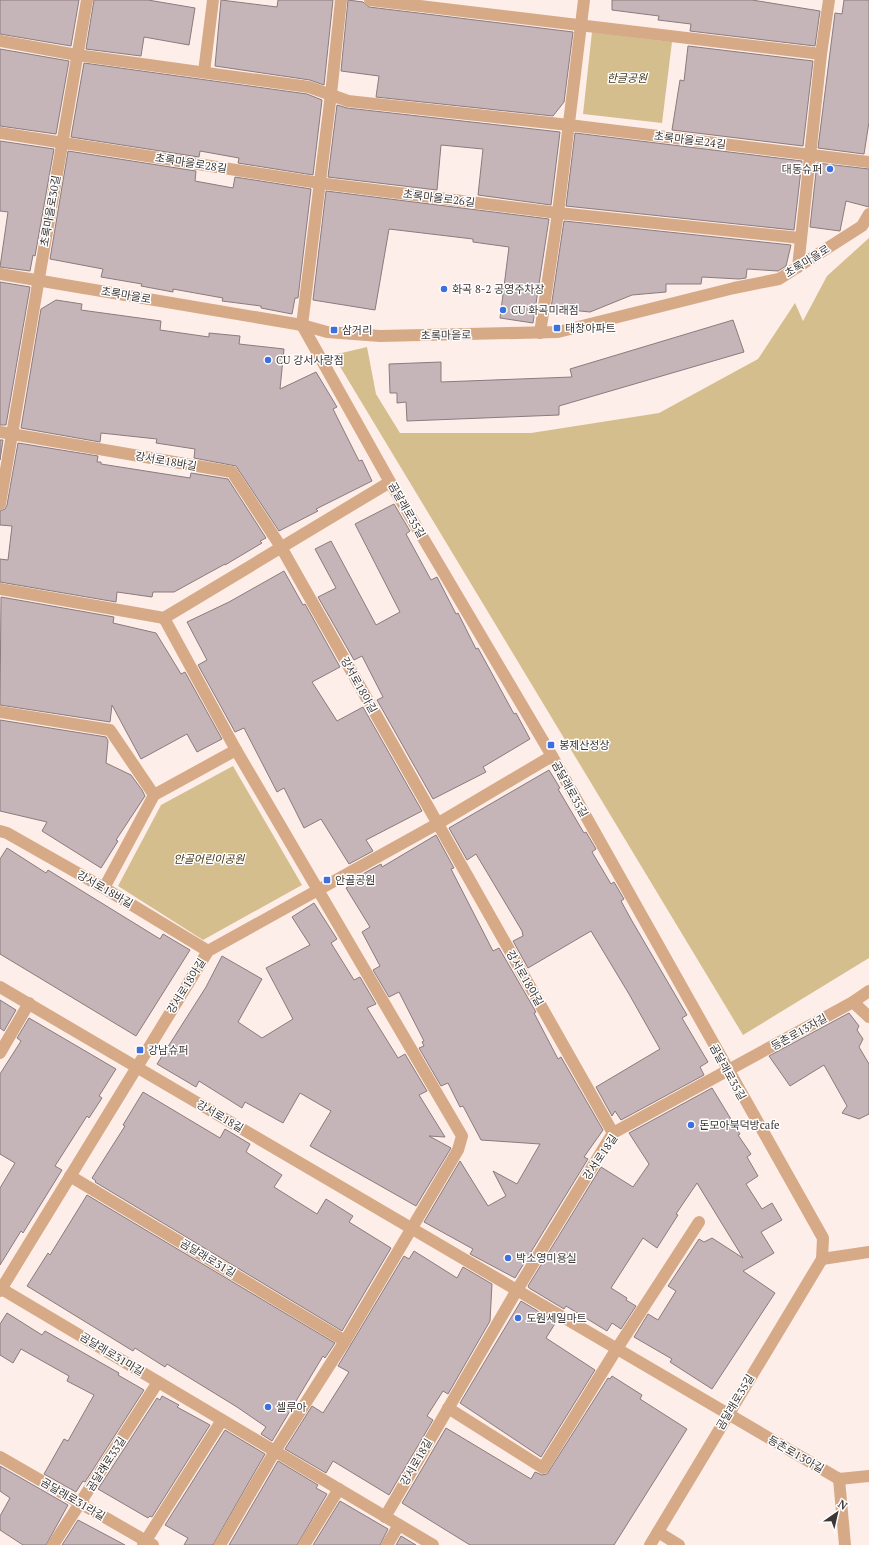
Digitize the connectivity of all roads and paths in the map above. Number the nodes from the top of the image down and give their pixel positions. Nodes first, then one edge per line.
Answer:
1 (86, 0) edge
2 (213, 0) edge
3 (341, 0) edge
4 (370, 0) edge
5 (584, 0) edge
6 (829, 0) edge
7 (581, 26) junction
8 (0, 41) edge
9 (821, 54) junction
10 (77, 55) junction
11 (204, 72) junction
12 (331, 94) junction
13 (569, 125) junction
14 (0, 133) edge
15 (62, 143) junction
16 (810, 156) junction
17 (869, 162) edge
18 (319, 183) junction
19 (558, 213) junction
20 (869, 214) edge
21 (800, 238) junction
22 (798, 267) junction
23 (0, 274) edge
24 (38, 280) junction
25 (302, 325) junction
26 (540, 333) junction
27 (6, 433) edge
28 (390, 482) junction
29 (0, 504) edge
30 (281, 547) junction
31 (0, 590) edge
32 (164, 618) junction
33 (0, 712) edge
34 (236, 750) junction
35 (552, 756) junction
36 (154, 795) junction
37 (437, 824) junction
38 (0, 832) edge
39 (104, 888) junction
40 (318, 890) junction
41 (208, 951) junction
42 (0, 987) edge
43 (869, 991) edge
44 (853, 1002) junction
45 (29, 1003) junction
46 (869, 1017) edge
47 (0, 1053) edge
48 (136, 1066) junction
49 (728, 1071) junction
50 (613, 1133) junction
51 (70, 1176) junction
52 (699, 1222) dead end
53 (412, 1228) junction
54 (869, 1252) edge
55 (822, 1259) junction
56 (0, 1290) edge
57 (517, 1290) junction
58 (345, 1340) junction
59 (616, 1350) junction
60 (158, 1382) junction
61 (448, 1408) junction
62 (728, 1414) junction
63 (222, 1420) junction
64 (275, 1451) junction
65 (0, 1457) edge
66 (869, 1476) edge
67 (839, 1479) junction
68 (339, 1489) junction
69 (80, 1504) junction
70 (385, 1517) junction
71 (399, 1525) junction
72 (658, 1532) junction
73 (147, 1544) edge
74 (53, 1545) edge
75 (220, 1545) edge
76 (304, 1545) edge
77 (387, 1545) edge
78 (433, 1545) edge
79 (650, 1545) edge
80 (679, 1545) edge
81 (845, 1545) edge

1 - 10 street, 초록마을로30길
2 - 11 street
3 - 12 street
4 - 7 street
5 - 7 street
6 - 9 street
7 - 9 street
7 - 13 street
8 - 10 street
9 - 16 street
10 - 11 street
10 - 15 street, 초록마을로30길
11 - 12 street
12 - 13 street
12 - 18 street
13 - 16 street, 초록마을로24길
13 - 19 street
14 - 15 street
15 - 18 street, 초록마을로28길
15 - 24 street, 초록마을로30길
16 - 17 street, 초록마을로24길
16 - 21 street
18 - 19 street, 초록마을로26길
18 - 25 street
19 - 21 street
19 - 26 street
20 - 22 street, 초록마을로
21 - 22 street
22 - 26 street, 초록마을로
23 - 24 street, 초록마을로
24 - 25 street, 초록마을로
24 - 27 street
25 - 26 street, 초록마을로
25 - 28 street, 곰달래로35길
27 - 29 street
27 - 30 street, 강서로18바길
28 - 30 street
28 - 35 street, 곰달래로35길
30 - 32 street
30 - 37 street, 강서로18아길
31 - 32 street
32 - 34 street
33 - 36 street
34 - 36 street
34 - 40 street
35 - 37 street, 강서로18아길
35 - 49 street, 곰달래로35길
36 - 39 street
37 - 40 street, 강서로18아길
37 - 50 street, 강서로18아길
38 - 39 street, 강서로18바길
39 - 41 street, 강서로18바길
40 - 41 street, 강서로18아길
40 - 53 street
41 - 48 street, 강서로18아길
42 - 45 street, 강서로18길
43 - 44 street, 등촌로13자길
44 - 46 street
44 - 49 street, 등촌로13자길
45 - 47 street
45 - 48 street, 강서로18길
48 - 51 street
48 - 53 street, 강서로18길
49 - 50 street, 강서로18길
49 - 55 street, 곰달래로35길
50 - 57 street, 강서로18길
51 - 56 street
51 - 58 street, 곰달래로31길
52 - 59 street
53 - 57 street, 강서로18길
53 - 58 street
54 - 55 street
55 - 62 street, 곰달래로35길
56 - 60 street, 곰달래로31마길
57 - 59 street, 강서로18길
57 - 61 street, 강서로18길
58 - 64 street
59 - 61 street
59 - 62 street, 강서로18길
60 - 63 street, 곰달래로31마길
60 - 69 street, 곰달래로33길
61 - 70 street, 강서로18길
62 - 67 street, 등촌로13아길
62 - 72 street, 곰달래로35길
63 - 64 street, 곰달래로31마길
63 - 73 street
64 - 68 street, 곰달래로31마길
64 - 75 street
65 - 69 street, 곰달래로31라길
66 - 67 street
67 - 81 street
68 - 70 street, 곰달래로31마길
68 - 76 street
69 - 73 street, 곰달래로31라길
69 - 74 street, 곰달래로33길
70 - 71 street, 곰달래로31마길
71 - 77 street
71 - 78 street, 곰달래로31마길
72 - 79 street, 곰달래로35길
72 - 80 street

